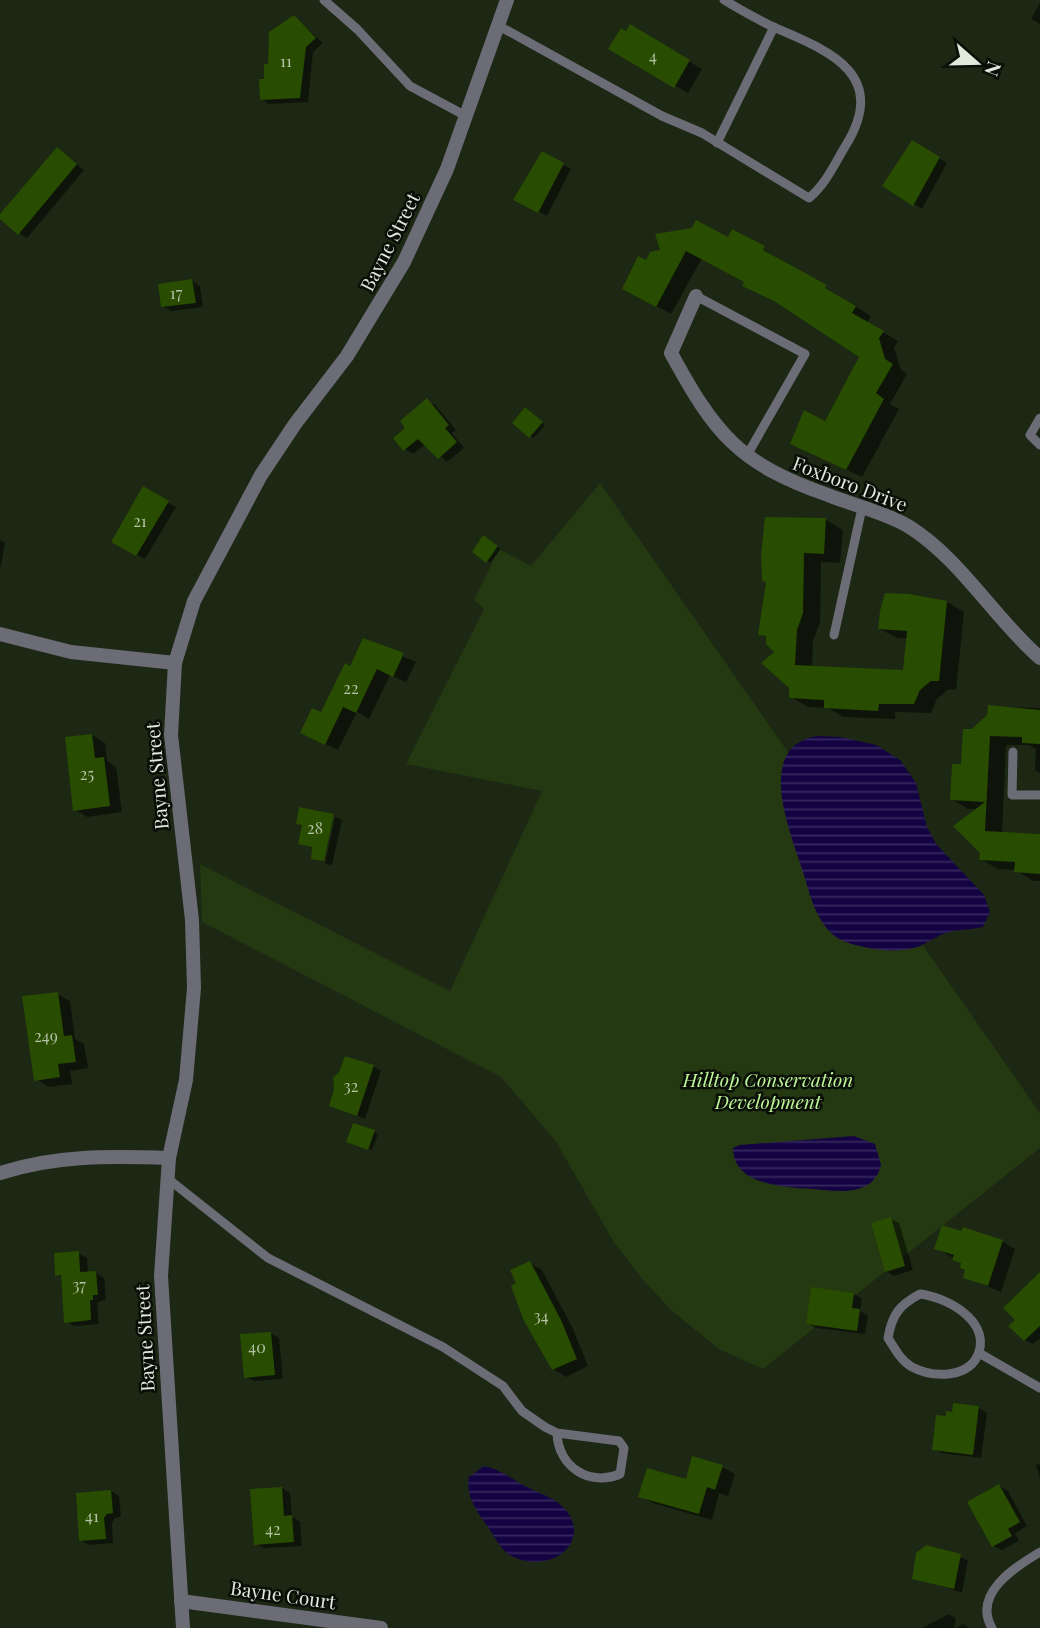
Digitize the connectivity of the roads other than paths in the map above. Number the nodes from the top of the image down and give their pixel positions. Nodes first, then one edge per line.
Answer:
1 (324, 0) edge
2 (507, 0) edge
3 (724, 0) edge
4 (499, 26) junction
5 (774, 27) junction
6 (466, 116) junction
7 (717, 143) junction
8 (696, 296) joint
9 (1040, 418) edge
10 (1040, 445) edge
11 (746, 457) junction
12 (862, 508) junction
13 (0, 634) edge
14 (834, 635) dead end
15 (1040, 658) edge
16 (175, 663) junction
17 (1013, 752) dead end
18 (1040, 795) edge
19 (169, 1158) junction
20 (0, 1173) edge
21 (167, 1178) junction
22 (979, 1353) junction
23 (1040, 1388) edge
24 (557, 1433) junction
25 (1040, 1552) edge
26 (181, 1601) junction
27 (183, 1628) edge
28 (381, 1628) edge
29 (992, 1628) edge

1 - 6 lane
2 - 4 street, Bayne Street
3 - 5 lane
4 - 6 street, Bayne Street
4 - 7 lane
5 - 7 lane
5 - 7 lane
6 - 16 street, Bayne Street
8 - 11 street, Foxboro Drive
8 - 11 lane
9 - 10 lane
11 - 12 street, Foxboro Drive
12 - 14 lane
12 - 15 street, Foxboro Drive
13 - 16 street
16 - 19 street, Bayne Street
17 - 18 lane
19 - 20 street
19 - 21 street, Bayne Street
21 - 24 lane
21 - 26 street, Bayne Street
22 - 22 lane
22 - 23 lane
24 - 24 lane
25 - 29 lane
26 - 27 street, Bayne Street
26 - 28 street, Bayne Court

